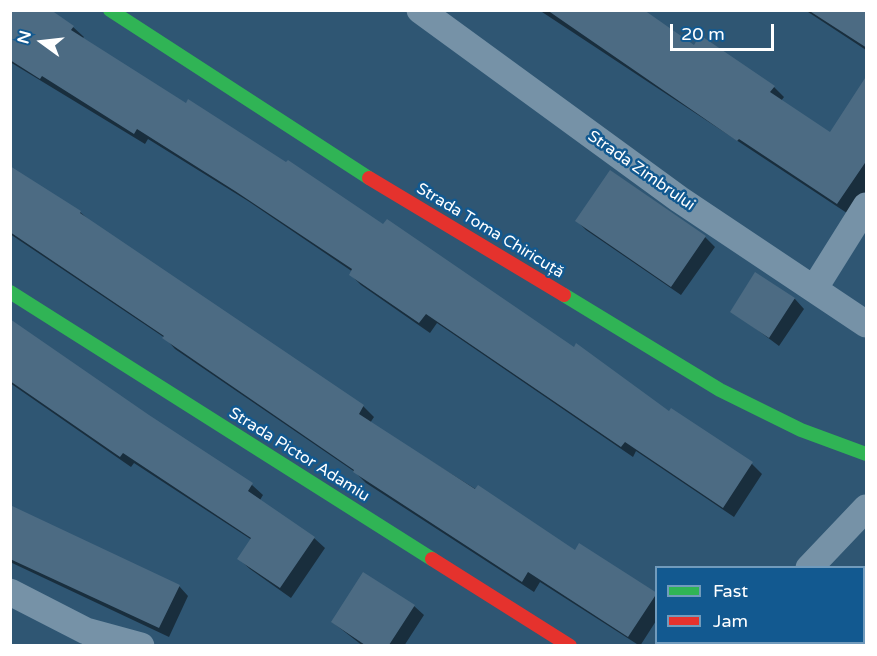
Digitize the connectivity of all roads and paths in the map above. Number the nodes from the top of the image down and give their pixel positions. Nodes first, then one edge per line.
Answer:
1 (110, 10) edge
2 (420, 10) edge
3 (867, 206) edge
4 (814, 289) junction
5 (10, 292) edge
6 (867, 324) edge
7 (867, 454) edge
8 (867, 508) edge
9 (810, 566) edge
10 (10, 592) edge
11 (141, 645) edge
12 (570, 645) edge

1 - 7 street, Strada Toma Chiricuță
2 - 4 street, Strada Zimbrului
3 - 4 street
4 - 6 street, Strada Zimbrului
5 - 12 street, Strada Pictor Adamiu
8 - 9 street
10 - 11 street

